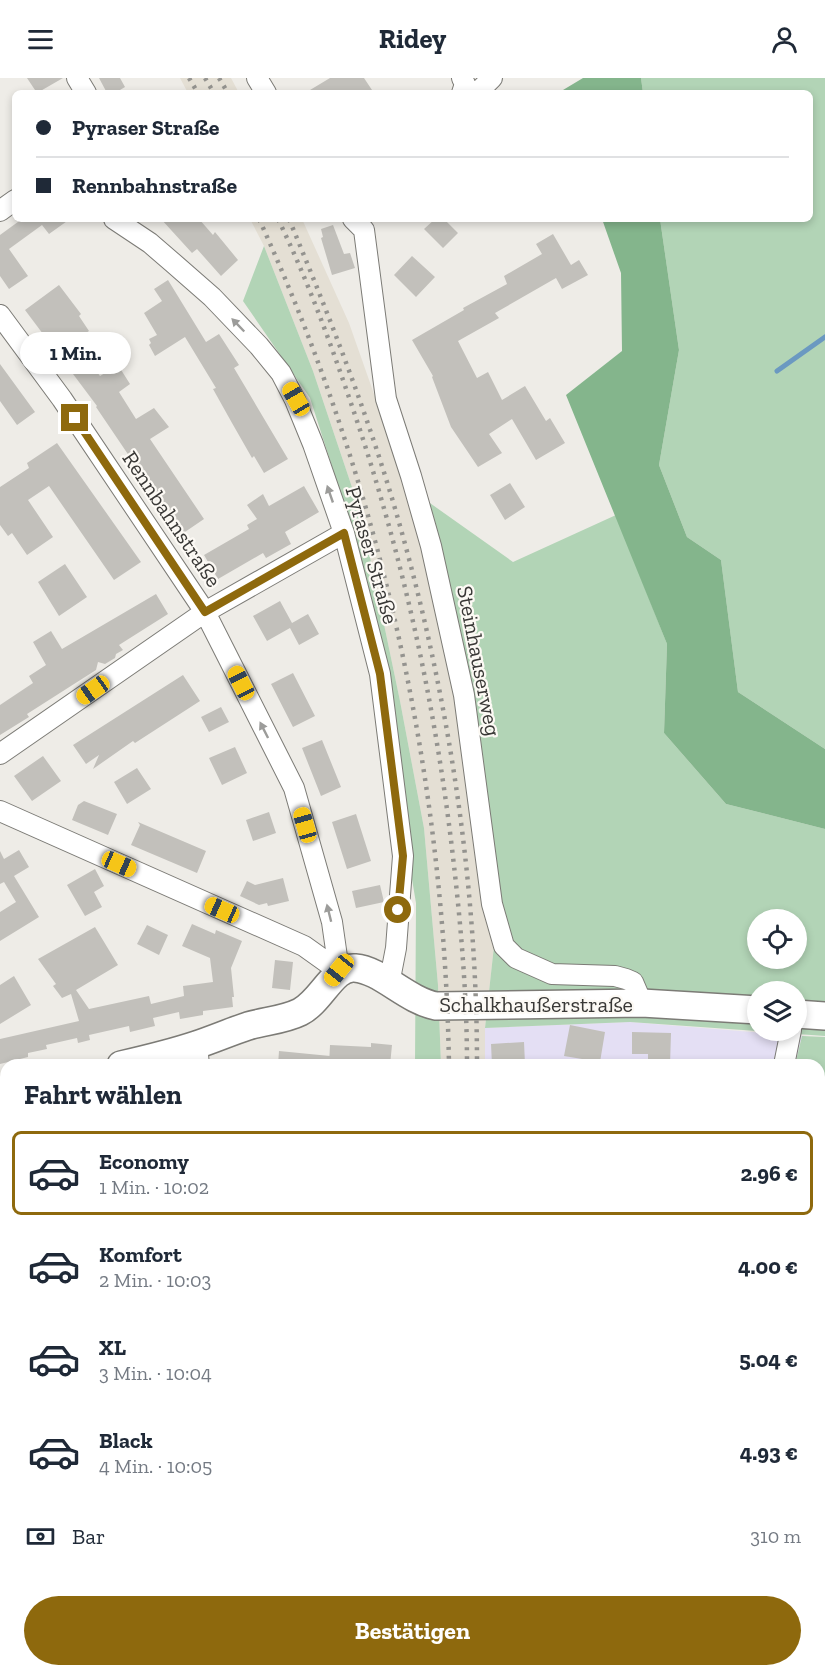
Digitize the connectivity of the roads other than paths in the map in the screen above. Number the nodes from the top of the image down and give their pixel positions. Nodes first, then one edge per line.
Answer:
1 (492, 78) edge
2 (480, 90) edge
3 (118, 222) edge
4 (363, 223) edge
5 (0, 315) edge
6 (344, 533) junction
7 (205, 612) junction
8 (0, 754) edge
9 (0, 811) edge
10 (339, 970) junction
11 (389, 984) junction
12 (642, 1003) junction
13 (747, 1009) edge
14 (807, 1015) edge
15 (825, 1016) edge
16 (789, 1041) edge
17 (198, 1055) edge
18 (168, 1059) edge
19 (785, 1059) edge

1 - 2 street
6 -> 3 street, Pyraser Straße
4 - 12 street, Steinhauserweg
5 - 7 street, Rennbahnstraße
6 - 7 street
6 - 11 street, Pyraser Straße
7 - 8 street
10 -> 7 street, Rennbahnstraße
9 - 10 street
10 - 11 main road, Schalkhaußerstraße
10 - 17 main road
11 - 12 main road, Schalkhaußerstraße
12 - 13 main road, Schalkhaußerstraße
14 - 15 main road
16 - 19 street
17 - 18 main road

